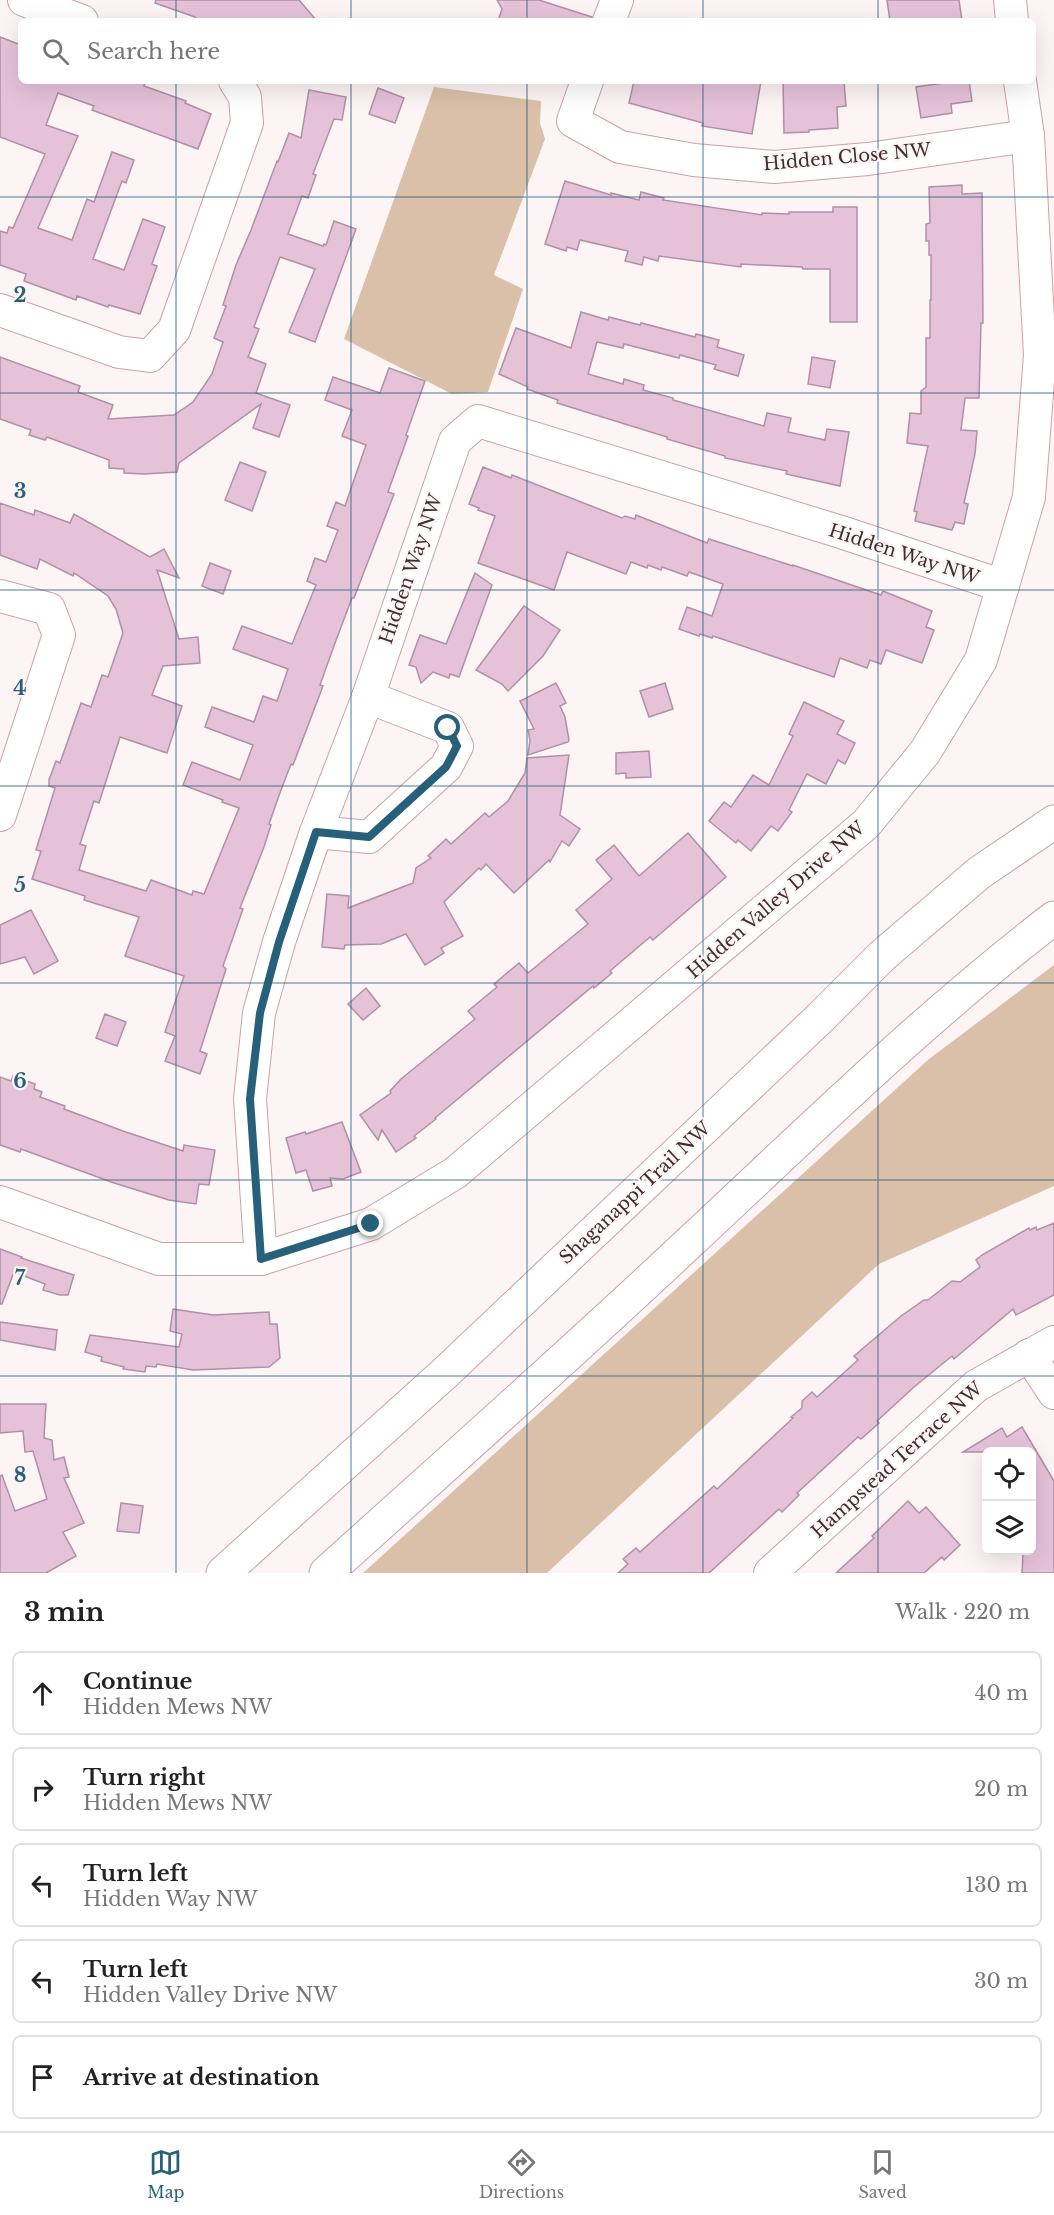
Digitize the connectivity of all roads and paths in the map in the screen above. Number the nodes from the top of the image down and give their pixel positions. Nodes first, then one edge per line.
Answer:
1 (24, 0) edge
2 (617, 0) edge
3 (1010, 0) edge
4 (74, 18) edge
5 (610, 18) edge
6 (1012, 18) edge
7 (237, 84) edge
8 (586, 84) edge
9 (1020, 84) edge
10 (1028, 136) junction
11 (0, 310) edge
12 (1003, 586) junction
13 (0, 596) edge
14 (368, 697) junction
15 (1054, 808) edge
16 (0, 816) edge
17 (1054, 822) edge
18 (316, 832) junction
19 (979, 873) junction
20 (1054, 918) edge
21 (1054, 944) edge
22 (907, 1039) junction
23 (0, 1202) edge
24 (261, 1259) junction
25 (1042, 1348) edge
26 (1054, 1393) edge
27 (223, 1573) edge
28 (327, 1573) edge
29 (770, 1573) edge

1 - 4 street
2 - 5 street
3 - 6 street
7 - 11 street
8 - 10 street, Hidden Close NW
9 - 10 street, Hidden Valley Drive NW
10 - 12 street, Hidden Valley Drive NW
12 - 14 street, Hidden Way NW
12 - 24 street, Hidden Valley Drive NW
13 - 16 street
14 - 18 street, Hidden Way NW
14 - 18 street
15 - 19 main road
17 - 19 main road, Shaganappi Trail NW
18 - 24 street, Hidden Way NW
19 - 27 main road, Shaganappi Trail NW
20 - 22 main road
21 - 22 main road
22 - 28 main road
23 - 24 street, Hidden Valley Drive NW
25 - 26 street
25 - 29 street, Hampstead Terrace NW

